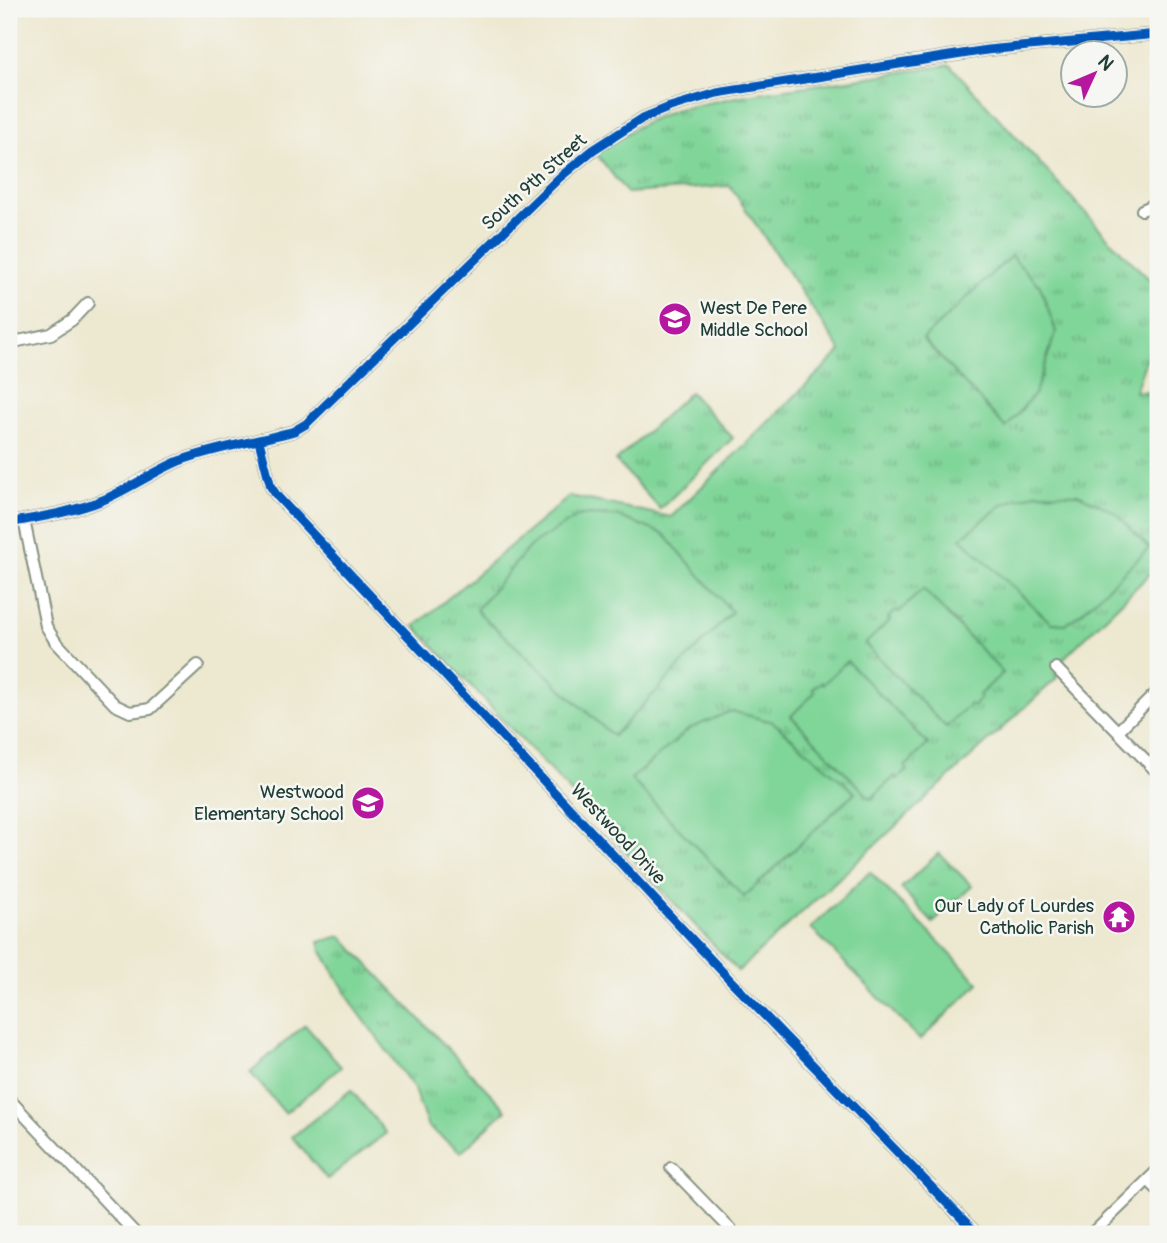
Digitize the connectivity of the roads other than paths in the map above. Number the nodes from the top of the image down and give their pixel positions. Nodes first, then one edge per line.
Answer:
1 (1158, 34) edge
2 (1158, 203) edge
3 (1142, 210) dead end
4 (88, 303) dead end
5 (9, 343) edge
6 (259, 441) junction
7 (24, 520) junction
8 (9, 523) edge
9 (198, 665) dead end
10 (1056, 668) dead end
11 (1158, 691) edge
12 (1118, 731) junction
13 (1158, 772) edge
14 (9, 1099) edge
15 (671, 1168) dead end
16 (1158, 1170) edge
17 (1148, 1180) junction
18 (1158, 1190) edge
19 (136, 1234) edge
20 (735, 1234) edge
21 (977, 1234) edge
22 (1092, 1234) edge

1 - 6 street, South 9th Street
2 - 3 street
4 - 5 street
6 - 7 street, South 9th Street
6 - 21 street, Westwood Drive
7 - 8 street, South 9th Street
7 - 9 street
10 - 12 street
11 - 12 street
12 - 13 street
14 - 19 street
15 - 20 street
16 - 17 street
17 - 18 street
17 - 22 street

